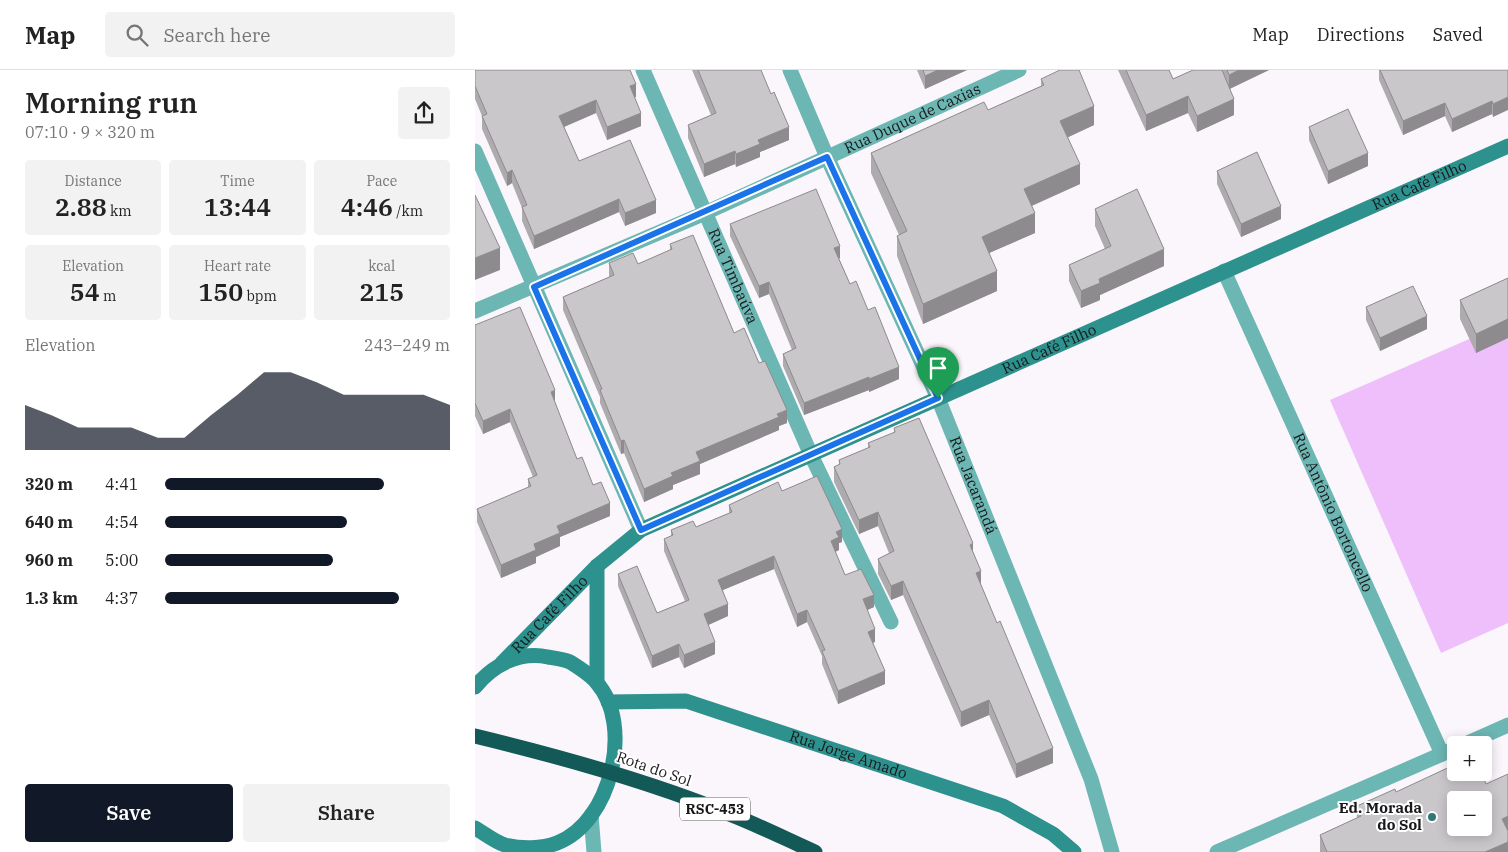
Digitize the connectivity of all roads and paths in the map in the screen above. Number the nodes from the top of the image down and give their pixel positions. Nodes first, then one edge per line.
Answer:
1 (643, 70) edge
2 (790, 70) edge
3 (1019, 70) edge
4 (1508, 146) edge
5 (475, 151) edge
6 (827, 157) junction
7 (705, 213) junction
8 (1224, 272) junction
9 (534, 287) junction
10 (475, 311) edge
11 (938, 398) junction
12 (811, 455) junction
13 (641, 530) junction
14 (597, 566) junction
15 (891, 622) dead end
16 (502, 663) junction
17 (478, 677) edge
18 (597, 682) junction
19 (608, 702) junction
20 (1508, 725) edge
21 (475, 736) edge
22 (1483, 736) edge
23 (1447, 747) edge
24 (1447, 752) edge
25 (613, 773) junction
26 (591, 815) junction
27 (475, 828) edge
28 (541, 850) edge
29 (594, 852) edge
30 (815, 852) edge
31 (1074, 852) edge
32 (1112, 852) edge
33 (1217, 852) edge

1 - 7 street, Rua Timbaúva
2 - 6 street, Rua Jacarandá
3 - 6 street, Rua Duque de Caxias
4 - 8 street, Rua Café Filho
5 - 9 street
6 - 7 street, Rua Duque de Caxias
6 - 11 street, Rua Jacarandá
7 - 9 street, Rua Duque de Caxias
7 - 12 street, Rua Timbaúva
8 - 11 street, Rua Café Filho
8 - 23 street, Rua Antônio Bortoncello
9 - 10 street, Rua Duque de Caxias
9 - 13 street
11 - 12 street, Rua Café Filho
11 - 32 street, Rua Jacarandá
12 - 13 street, Rua Café Filho
12 - 15 street, Rua Timbaúva
13 - 14 street, Rua Café Filho
14 - 16 street, Rua Café Filho
14 - 18 street, Rua Café Filho
16 - 17 street
16 - 18 street
18 - 19 street
19 - 25 street
19 - 31 street, Rua Jorge Amado
20 - 22 street
21 - 25 highway, Rota do Sol / RSC-453
24 - 33 street
25 - 26 street
25 - 30 highway, Rota do Sol / RSC-453
26 - 28 street
26 - 29 street
27 - 28 street

